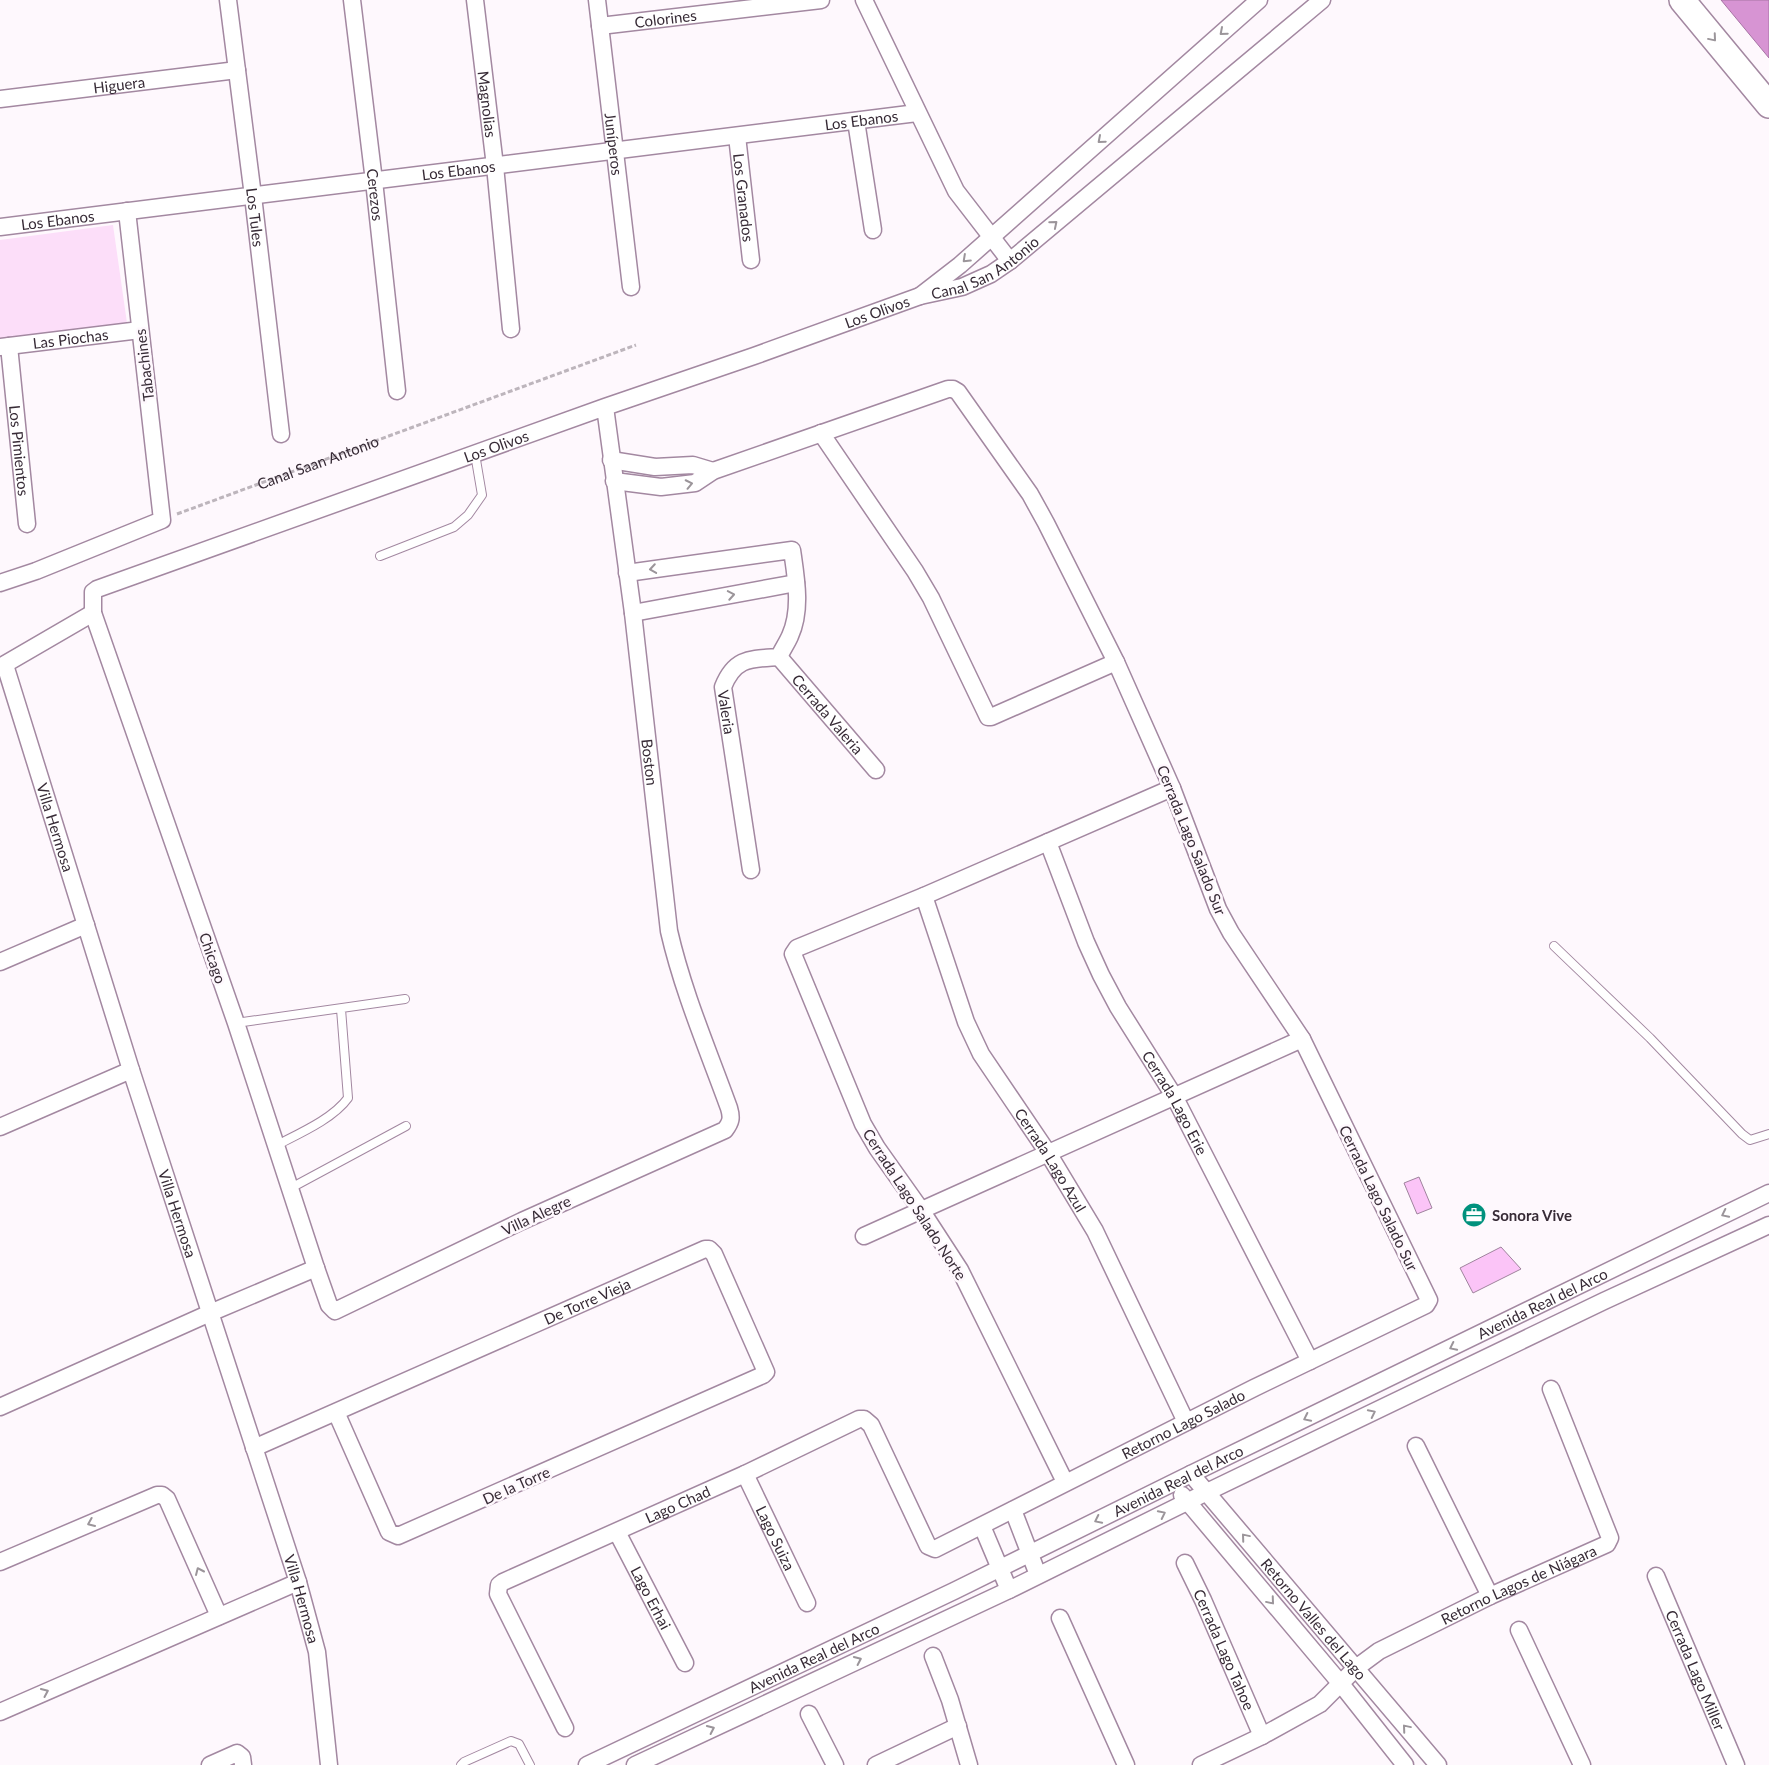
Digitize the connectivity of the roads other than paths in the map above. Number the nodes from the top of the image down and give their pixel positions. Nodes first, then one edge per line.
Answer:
1 (228, 0) edge
2 (352, 0) edge
3 (475, 0) edge
4 (597, 0) edge
5 (821, 0) edge
6 (864, 0) edge
7 (1259, 0) edge
8 (1322, 0) edge
9 (1682, 0) edge
10 (600, 26) junction
11 (237, 70) junction
12 (0, 99) edge
13 (1769, 105) edge
14 (918, 113) junction
15 (856, 121) junction
16 (737, 136) junction
17 (614, 151) junction
18 (495, 166) junction
19 (374, 181) junction
20 (253, 196) junction
21 (127, 211) junction
22 (0, 227) edge
23 (873, 230) dead end
24 (991, 236) junction
25 (750, 260) dead end
26 (1010, 261) junction
27 (632, 287) dead end
28 (920, 296) junction
29 (511, 329) dead end
30 (140, 330) junction
31 (4, 347) edge
32 (397, 391) dead end
33 (605, 407) junction
34 (820, 433) junction
35 (281, 434) dead end
36 (475, 454) junction
37 (611, 460) junction
38 (713, 471) junction
39 (614, 481) junction
40 (26, 524) dead end
41 (380, 556) dead end
42 (627, 574) junction
43 (796, 582) junction
44 (0, 583) edge
45 (633, 612) junction
46 (93, 613) junction
47 (779, 657) junction
48 (1116, 662) junction
49 (2, 666) edge
50 (876, 770) dead end
51 (1172, 788) junction
52 (1048, 842) junction
53 (751, 870) dead end
54 (924, 896) junction
55 (86, 925) junction
56 (1554, 946) dead end
57 (0, 962) edge
58 (405, 1000) dead end
59 (342, 1009) junction
60 (236, 1024) junction
61 (1302, 1039) junction
62 (131, 1070) junction
63 (1174, 1096) junction
64 (729, 1108) joint
65 (406, 1126) dead end
66 (0, 1127) edge
67 (1769, 1134) edge
68 (275, 1146) junction
69 (1048, 1153) junction
70 (289, 1189) junction
71 (1769, 1193) edge
72 (921, 1210) junction
73 (1769, 1225) edge
74 (864, 1236) dead end
75 (316, 1268) junction
76 (1594, 1279) junction
77 (1428, 1300) joint
78 (1604, 1302) junction
79 (329, 1305) joint
80 (210, 1313) junction
81 (1310, 1361) junction
82 (763, 1376) joint
83 (1550, 1389) dead end
84 (0, 1408) edge
85 (336, 1412) junction
86 (1186, 1422) junction
87 (1416, 1446) dead end
88 (254, 1448) junction
89 (745, 1474) junction
90 (1191, 1474) junction
91 (1065, 1482) junction
92 (1172, 1484) junction
93 (1207, 1492) junction
94 (1188, 1501) junction
95 (1013, 1510) junction
96 (982, 1526) junction
97 (617, 1532) junction
98 (935, 1549) joint
99 (1029, 1553) junction
100 (0, 1562) edge
101 (1185, 1563) dead end
102 (1000, 1567) junction
103 (1038, 1575) junction
104 (1656, 1576) dead end
105 (298, 1582) junction
106 (1009, 1590) junction
107 (1490, 1596) junction
108 (808, 1603) dead end
109 (218, 1616) junction
110 (1060, 1618) dead end
111 (1519, 1630) dead end
112 (934, 1656) dead end
113 (685, 1663) dead end
114 (1356, 1668) junction
115 (1341, 1684) junction
116 (0, 1712) edge
117 (809, 1714) dead end
118 (679, 1721) junction
119 (958, 1726) junction
120 (565, 1728) dead end
121 (1262, 1736) junction
122 (687, 1740) junction
123 (210, 1765) edge
124 (243, 1765) edge
125 (329, 1765) edge
126 (461, 1765) edge
127 (530, 1765) edge
128 (587, 1765) edge
129 (636, 1765) edge
130 (836, 1765) edge
131 (876, 1765) edge
132 (969, 1765) edge
133 (1126, 1765) edge
134 (1201, 1765) edge
135 (1405, 1765) edge
136 (1438, 1765) edge
137 (1582, 1765) edge
138 (1736, 1765) edge

1 - 11 street, Los Tules
2 - 19 street, Cerezos
3 - 18 street, Magnolias
4 - 10 street, Juníperos
5 - 10 street, Colorines
6 - 14 street
7 -> 24 street, Canal San Antonio
26 -> 8 street, Canal San Antonio
9 -> 13 main road
10 - 17 street, Juníperos
11 - 12 street, Higuera
11 - 20 street, Los Tules
14 - 15 street, Los Ebanos
14 - 24 street
15 - 16 street, Los Ebanos
15 - 23 street
16 - 17 street, Los Ebanos
16 - 25 street, Los Granados
17 - 18 street, Los Ebanos
17 - 27 street, Juníperos
18 - 19 street, Los Ebanos
18 - 29 street, Magnolias
19 - 20 street, Los Ebanos
19 - 32 street, Cerezos
20 - 21 street, Los Ebanos
20 - 35 street, Los Tules
21 - 22 street, Los Ebanos
21 - 30 street, Tabachines
24 - 26 street
24 -> 28 street, Canal San Antonio
26 - 28 street, Canal San Antonio
28 - 33 street, Los Olivos
30 - 31 street, Las Piochas
30 - 44 street, Tabachines
31 - 40 street, Los Pimientos
33 - 36 street, Los Olivos
33 - 37 street, Boston
34 - 38 street
34 - 48 street, Cerrada Lago Salado Sur
34 - 48 street
36 - 41 lane
36 - 46 street, Los Olivos
37 - 38 street
37 - 39 street, Boston
39 -> 38 street
39 - 42 street, Boston
43 -> 42 street
42 - 45 street, Boston
45 -> 43 street
43 - 47 street
45 - 64 street, Boston
46 - 49 street
46 - 60 street, Chicago
47 - 50 street, Cerrada Valeria
47 - 53 street, Valeria
48 - 51 street, Cerrada Lago Salado Sur
49 - 55 street, Villa Hermosa
51 - 52 street
51 - 61 street, Cerrada Lago Salado Sur
52 - 54 street
52 - 63 street, Cerrada Lago Erie
54 - 69 street, Cerrada Lago Azul
54 - 72 street, Cerrada Lago Salado Norte
55 - 57 street
55 - 62 street, Villa Hermosa
56 - 67 lane
58 - 59 lane
59 - 60 lane
59 - 68 lane
60 - 68 street, Chicago
61 - 63 street
61 - 77 street, Cerrada Lago Salado Sur
62 - 66 street
62 - 80 street, Villa Hermosa
63 - 69 street
63 - 81 street, Cerrada Lago Erie
64 - 79 street, Villa Alegre
65 - 70 lane
68 - 70 street, Chicago
69 - 72 street
69 - 86 street, Cerrada Lago Azul
70 - 75 street, Chicago
71 -> 76 street, Avenida Real del Arco
72 - 74 street
72 - 91 street, Cerrada Lago Salado Norte
73 - 78 street, Avenida Real del Arco
75 - 79 street, Chicago
75 - 80 street
76 - 78 street
76 -> 90 street, Avenida Real del Arco
77 - 81 street, Retorno Lago Salado
93 -> 78 street, Avenida Real del Arco
80 - 84 street
80 - 88 street, Villa Hermosa
81 - 86 street, Retorno Lago Salado
82 - 85 street, De la Torre
82 - 85 street, De Torre Vieja
83 - 107 street, Retorno Lagos de Niágara
85 - 88 street
86 - 91 street, Retorno Lago Salado
87 - 107 street
88 - 105 street, Villa Hermosa
89 - 97 street, Lago Chad
89 - 98 street, Lago Chad
89 - 108 street, Lago Suiza
90 - 92 street, Avenida Real del Arco
90 - 93 street, Retorno Valles del Lago
91 - 95 street, Retorno Lago Salado
92 - 94 street, Retorno Valles del Lago
92 -> 99 street, Avenida Real del Arco
93 - 94 street, Avenida Real del Arco
114 -> 93 street, Retorno Valles del Lago
103 -> 94 street, Avenida Real del Arco
94 -> 115 street, Retorno Valles del Lago
95 - 96 street, Retorno Lago Salado
95 - 99 street
96 - 98 street, Retorno Lago Salado
96 - 102 street
97 - 113 street, Lago Erhai
97 - 120 street, Lago Chad
99 - 102 street, Avenida Real del Arco
99 - 103 street
109 -> 100 street
101 - 121 street, Cerrada Lago Tahoe
102 - 106 street
102 - 118 street, Avenida Real del Arco
103 - 106 street, Avenida Real del Arco
104 - 138 street, Cerrada Lago Miller
105 - 109 street
105 - 125 street, Villa Hermosa
122 -> 106 street, Avenida Real del Arco
107 - 114 street, Retorno Lagos de Niágara
116 -> 109 street
110 - 133 street
111 - 137 street
112 - 119 street
114 - 115 street, Retorno Lagos de Niágara
136 -> 114 street, Retorno Valles del Lago
115 - 121 street, Retorno Lagos de Niágara
115 - 135 street, Retorno Valles del Lago
117 - 130 street
118 - 122 street
118 - 128 street, Avenida Real del Arco
119 - 131 street
119 - 132 street
121 - 134 street, Retorno Lagos de Niágara
122 - 129 street, Avenida Real del Arco
123 - 124 street
126 - 127 lane

